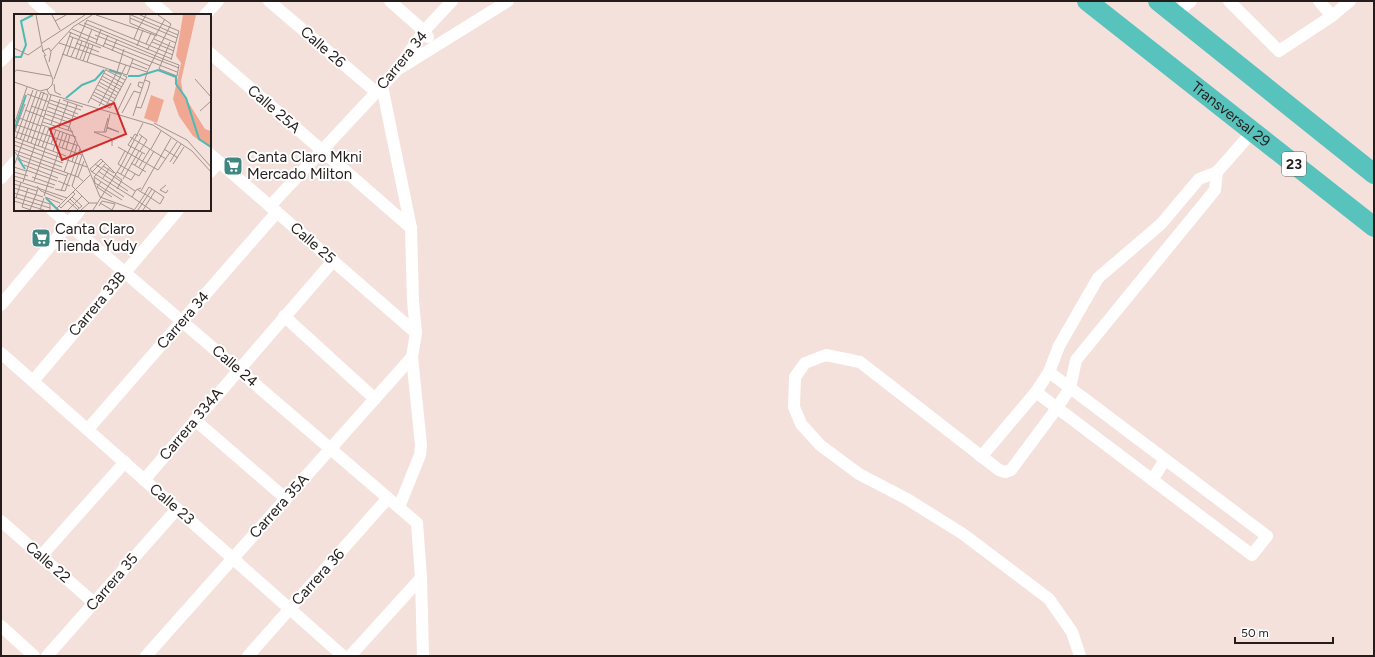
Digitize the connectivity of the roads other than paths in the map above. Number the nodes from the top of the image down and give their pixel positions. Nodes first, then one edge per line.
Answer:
1 (34, 1) edge
2 (151, 1) edge
3 (218, 1) edge
4 (269, 1) edge
5 (390, 1) edge
6 (452, 1) edge
7 (508, 1) edge
8 (1087, 1) edge
9 (1158, 1) edge
10 (1191, 1) edge
11 (1229, 1) edge
12 (1319, 1) edge
13 (1350, 1) edge
14 (495, 4) edge
15 (46, 14) edge
16 (166, 14) edge
17 (206, 14) edge
18 (1175, 14) junction
19 (1332, 16) junction
20 (424, 31) junction
21 (435, 46) junction
22 (14, 47) edge
23 (211, 54) edge
24 (1, 61) edge
25 (398, 69) junction
26 (379, 89) junction
27 (1253, 132) junction
28 (321, 150) junction
29 (215, 158) edge
30 (14, 163) edge
31 (211, 169) edge
32 (1373, 171) edge
33 (1216, 172) junction
34 (6, 174) edge
35 (274, 209) junction
36 (53, 211) edge
37 (79, 211) edge
38 (177, 211) edge
39 (68, 224) junction
40 (1374, 227) edge
41 (411, 228) junction
42 (333, 261) junction
43 (125, 272) junction
44 (1, 305) edge
45 (284, 316) junction
46 (182, 322) junction
47 (416, 333) junction
48 (1, 352) edge
49 (412, 357) junction
50 (238, 370) junction
51 (1049, 372) junction
52 (33, 381) junction
53 (1070, 388) junction
54 (1036, 392) junction
55 (375, 399) junction
56 (1057, 408) junction
57 (195, 420) junction
58 (88, 429) junction
59 (330, 448) junction
60 (981, 457) junction
61 (1165, 460) junction
62 (125, 462) junction
63 (144, 480) junction
64 (1152, 480) junction
65 (285, 498) junction
66 (388, 498) junction
67 (399, 507) junction
68 (177, 508) junction
69 (1, 521) edge
70 (42, 556) junction
71 (233, 558) junction
72 (421, 578) junction
73 (94, 602) junction
74 (289, 608) junction
75 (1, 626) edge
76 (34, 656) edge
77 (47, 656) edge
78 (146, 656) edge
79 (248, 656) edge
80 (343, 656) edge
81 (350, 656) edge
82 (423, 656) edge
83 (1080, 656) edge

1 - 15 street
2 - 16 street
3 - 17 street
4 - 26 street, Calle 26
5 - 20 street
6 - 20 street, Carrera 34
7 - 14 street
8 - 27 highway, Transversal 29 / 23
9 - 18 highway
10 - 18 street
11 - 19 street
12 - 19 street
13 - 19 street
14 - 21 street
18 - 32 highway
20 - 21 street
20 - 25 street, Carrera 34
21 - 25 street
22 - 24 street
23 - 28 street, Calle 25A
25 - 26 street, Carrera 34
26 - 28 street, Carrera 34
26 - 41 street
27 - 33 street
27 - 40 highway, Transversal 29 / 23
28 - 35 street, Carrera 34
28 - 41 street, Calle 25A
29 - 31 street
29 - 35 street, Calle 25
30 - 34 street
33 - 51 street
33 - 53 street
35 - 42 street, Calle 25
35 - 46 street, Carrera 34
36 - 39 street, Calle 24
37 - 39 street
38 - 43 street, Carrera 33B
39 - 43 street, Calle 24
39 - 44 street
41 - 47 street
42 - 45 street, Carrera 334A
42 - 47 street, Calle 25
43 - 46 street, Calle 24
43 - 52 street, Carrera 33B
45 - 50 street, Carrera 334A
45 - 55 street
46 - 50 street, Calle 24
46 - 58 street, Carrera 34
47 - 49 street
48 - 52 street, Calle 23
49 - 55 street, Carrera 35A
49 - 67 street
50 - 57 street, Carrera 334A
50 - 59 street, Calle 24
51 - 53 street
51 - 54 street
52 - 58 street, Calle 23
53 - 56 street
53 - 61 street
54 - 56 street
54 - 60 street
55 - 59 street, Carrera 35A
56 - 60 street
56 - 64 street
57 - 63 street, Carrera 334A
57 - 65 street
58 - 62 street, Calle 23
59 - 65 street, Carrera 35A
59 - 66 street, Calle 24
60 - 83 street
61 - 64 street
61 - 64 street
62 - 63 street, Calle 23
62 - 70 street
63 - 68 street, Calle 23
65 - 71 street, Carrera 35A
66 - 67 street, Calle 24
66 - 74 street, Carrera 36
67 - 72 street, Calle 24
68 - 71 street, Calle 23
68 - 73 street, Carrera 35
69 - 70 street, Calle 22
70 - 73 street, Calle 22
71 - 74 street, Calle 23
71 - 78 street, Carrera 35A
72 - 81 street
72 - 82 street
73 - 77 street, Carrera 35
74 - 79 street, Carrera 36
74 - 80 street, Calle 23
75 - 76 street

